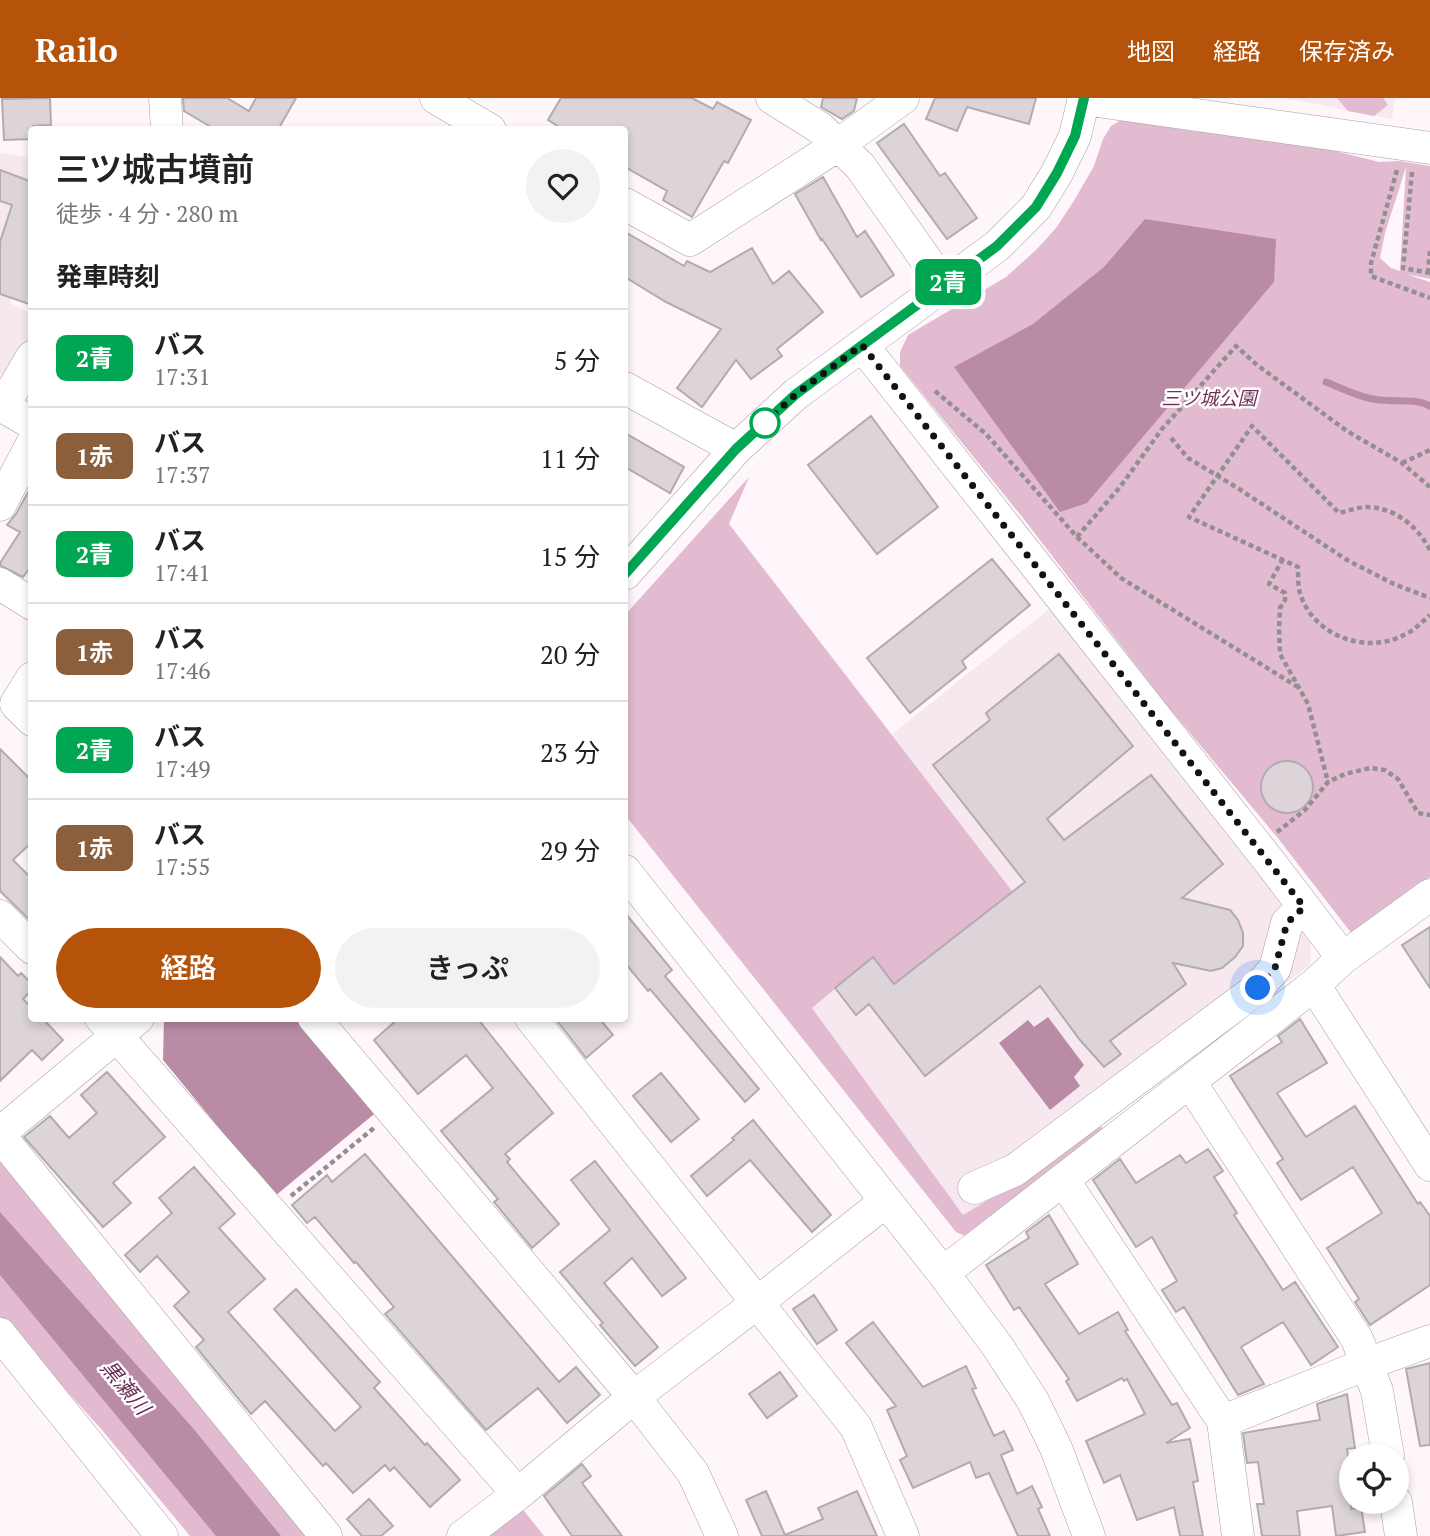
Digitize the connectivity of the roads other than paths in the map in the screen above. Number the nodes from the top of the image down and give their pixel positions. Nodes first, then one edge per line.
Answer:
1 (165, 98) edge
2 (436, 98) edge
3 (772, 98) edge
4 (902, 98) edge
5 (1083, 99) edge
6 (167, 126) edge
7 (483, 126) edge
8 (838, 145) junction
9 (1426, 158) edge
10 (628, 206) edge
11 (946, 284) junction
12 (862, 345) junction
13 (28, 363) edge
14 (628, 390) edge
15 (1, 405) edge
16 (28, 421) edge
17 (736, 449) junction
18 (28, 452) edge
19 (0, 505) edge
20 (628, 569) edge
21 (0, 584) edge
22 (28, 602) edge
23 (28, 684) edge
24 (28, 716) edge
25 (628, 875) edge
26 (1430, 895) edge
27 (1304, 907) junction
28 (0, 916) edge
29 (28, 944) edge
30 (1343, 958) junction
31 (1314, 985) junction
32 (317, 1022) edge
33 (534, 1022) edge
34 (119, 1024) edge
35 (1190, 1082) junction
36 (0, 1134) edge
37 (1430, 1165) edge
38 (1065, 1181) junction
39 (974, 1188) dead end
40 (886, 1201) junction
41 (943, 1273) junction
42 (757, 1303) junction
43 (1430, 1341) edge
44 (3, 1343) edge
45 (1367, 1364) junction
46 (634, 1397) junction
47 (1223, 1421) junction
48 (1386, 1444) edge
49 (518, 1494) junction
50 (1398, 1514) edge
51 (720, 1535) edge
52 (162, 1536) edge
53 (327, 1536) edge
54 (463, 1536) edge
55 (902, 1536) edge
56 (1089, 1536) edge
57 (1238, 1536) edge
58 (1401, 1536) edge

1 - 6 street
2 - 7 street
3 - 8 street
4 - 8 street
5 - 9 street
5 - 11 street
8 - 10 street
8 - 11 street
11 - 12 street
12 - 17 street
12 - 27 street
13 - 15 street
14 - 17 street
15 - 16 street
17 - 20 street
18 - 19 street
21 - 22 street
23 - 24 street
25 - 40 street
26 - 30 street
27 - 30 street
27 - 39 street
28 - 29 street
30 - 31 street
31 - 35 street
31 - 37 street
32 - 46 street
33 - 42 street
34 - 36 street
34 - 49 street
35 - 38 street
35 - 45 street
36 - 53 street
38 - 41 street
38 - 47 street
40 - 41 street
40 - 42 street
41 - 56 street
42 - 46 street
42 - 55 street
43 - 45 street
44 - 52 street
45 - 47 street
45 - 48 street
46 - 49 street
46 - 51 street
47 - 57 street
49 - 54 street
50 - 58 street

